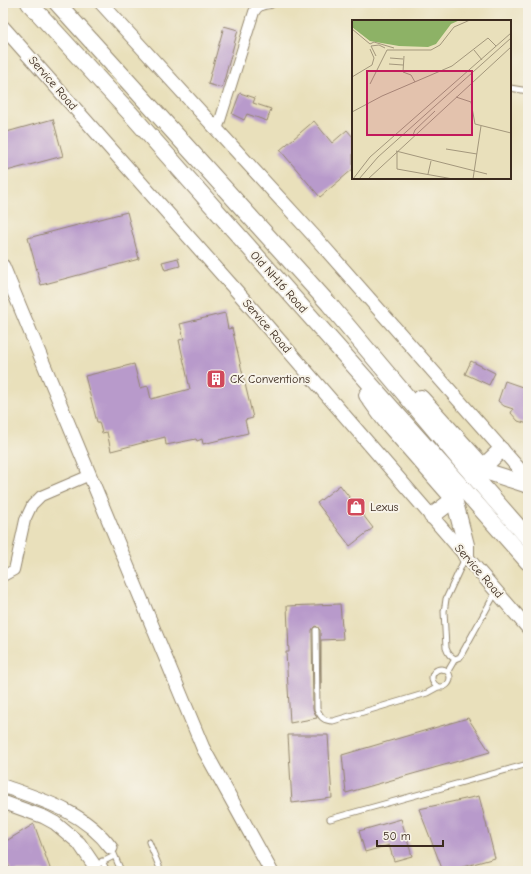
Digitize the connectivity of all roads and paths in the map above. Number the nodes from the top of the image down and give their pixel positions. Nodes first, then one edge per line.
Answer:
1 (29, 3) edge
2 (57, 3) edge
3 (101, 3) edge
4 (270, 3) edge
5 (257, 5) edge
6 (3, 27) edge
7 (511, 88) edge
8 (528, 91) edge
9 (217, 130) junction
10 (3, 266) edge
11 (329, 304) junction
12 (329, 337) junction
13 (501, 450) junction
14 (483, 467) junction
15 (90, 475) junction
16 (527, 477) edge
17 (454, 499) junction
18 (432, 516) junction
19 (528, 538) edge
20 (466, 556) junction
21 (528, 562) edge
22 (3, 576) edge
23 (496, 591) junction
24 (528, 628) edge
25 (316, 630) dead end
26 (455, 659) junction
27 (448, 671) junction
28 (438, 687) junction
29 (528, 764) edge
30 (3, 786) edge
31 (3, 802) edge
32 (59, 816) junction
33 (330, 819) dead end
34 (149, 842) dead end
35 (112, 852) junction
36 (92, 867) edge
37 (107, 871) edge
38 (121, 871) edge
39 (161, 871) edge
40 (271, 871) edge

1 - 12 main road, Old NH16 Road
2 - 11 main road, Old NH16 Road
3 - 9 street
4 - 5 street
5 - 9 street
6 - 18 street, Service Road
7 - 8 lane
9 - 13 street
10 - 15 street
11 - 14 main road
11 - 19 main road, Old NH16 Road
12 - 17 main road
12 - 21 main road, Old NH16 Road
13 - 14 main road
13 - 16 street
14 - 16 main road
15 - 22 street
15 - 40 street
17 - 18 main road
17 - 20 main road
18 - 20 street, Service Road
20 - 23 street, Service Road
20 - 26 lane
23 - 24 street, Service Road
23 - 26 lane
25 - 28 lane
26 - 27 lane
27 - 28 lane
27 - 28 lane
29 - 33 lane
30 - 32 street
31 - 32 street
32 - 35 street
32 - 36 street
34 - 39 lane
35 - 36 lane
35 - 38 lane
36 - 37 lane

